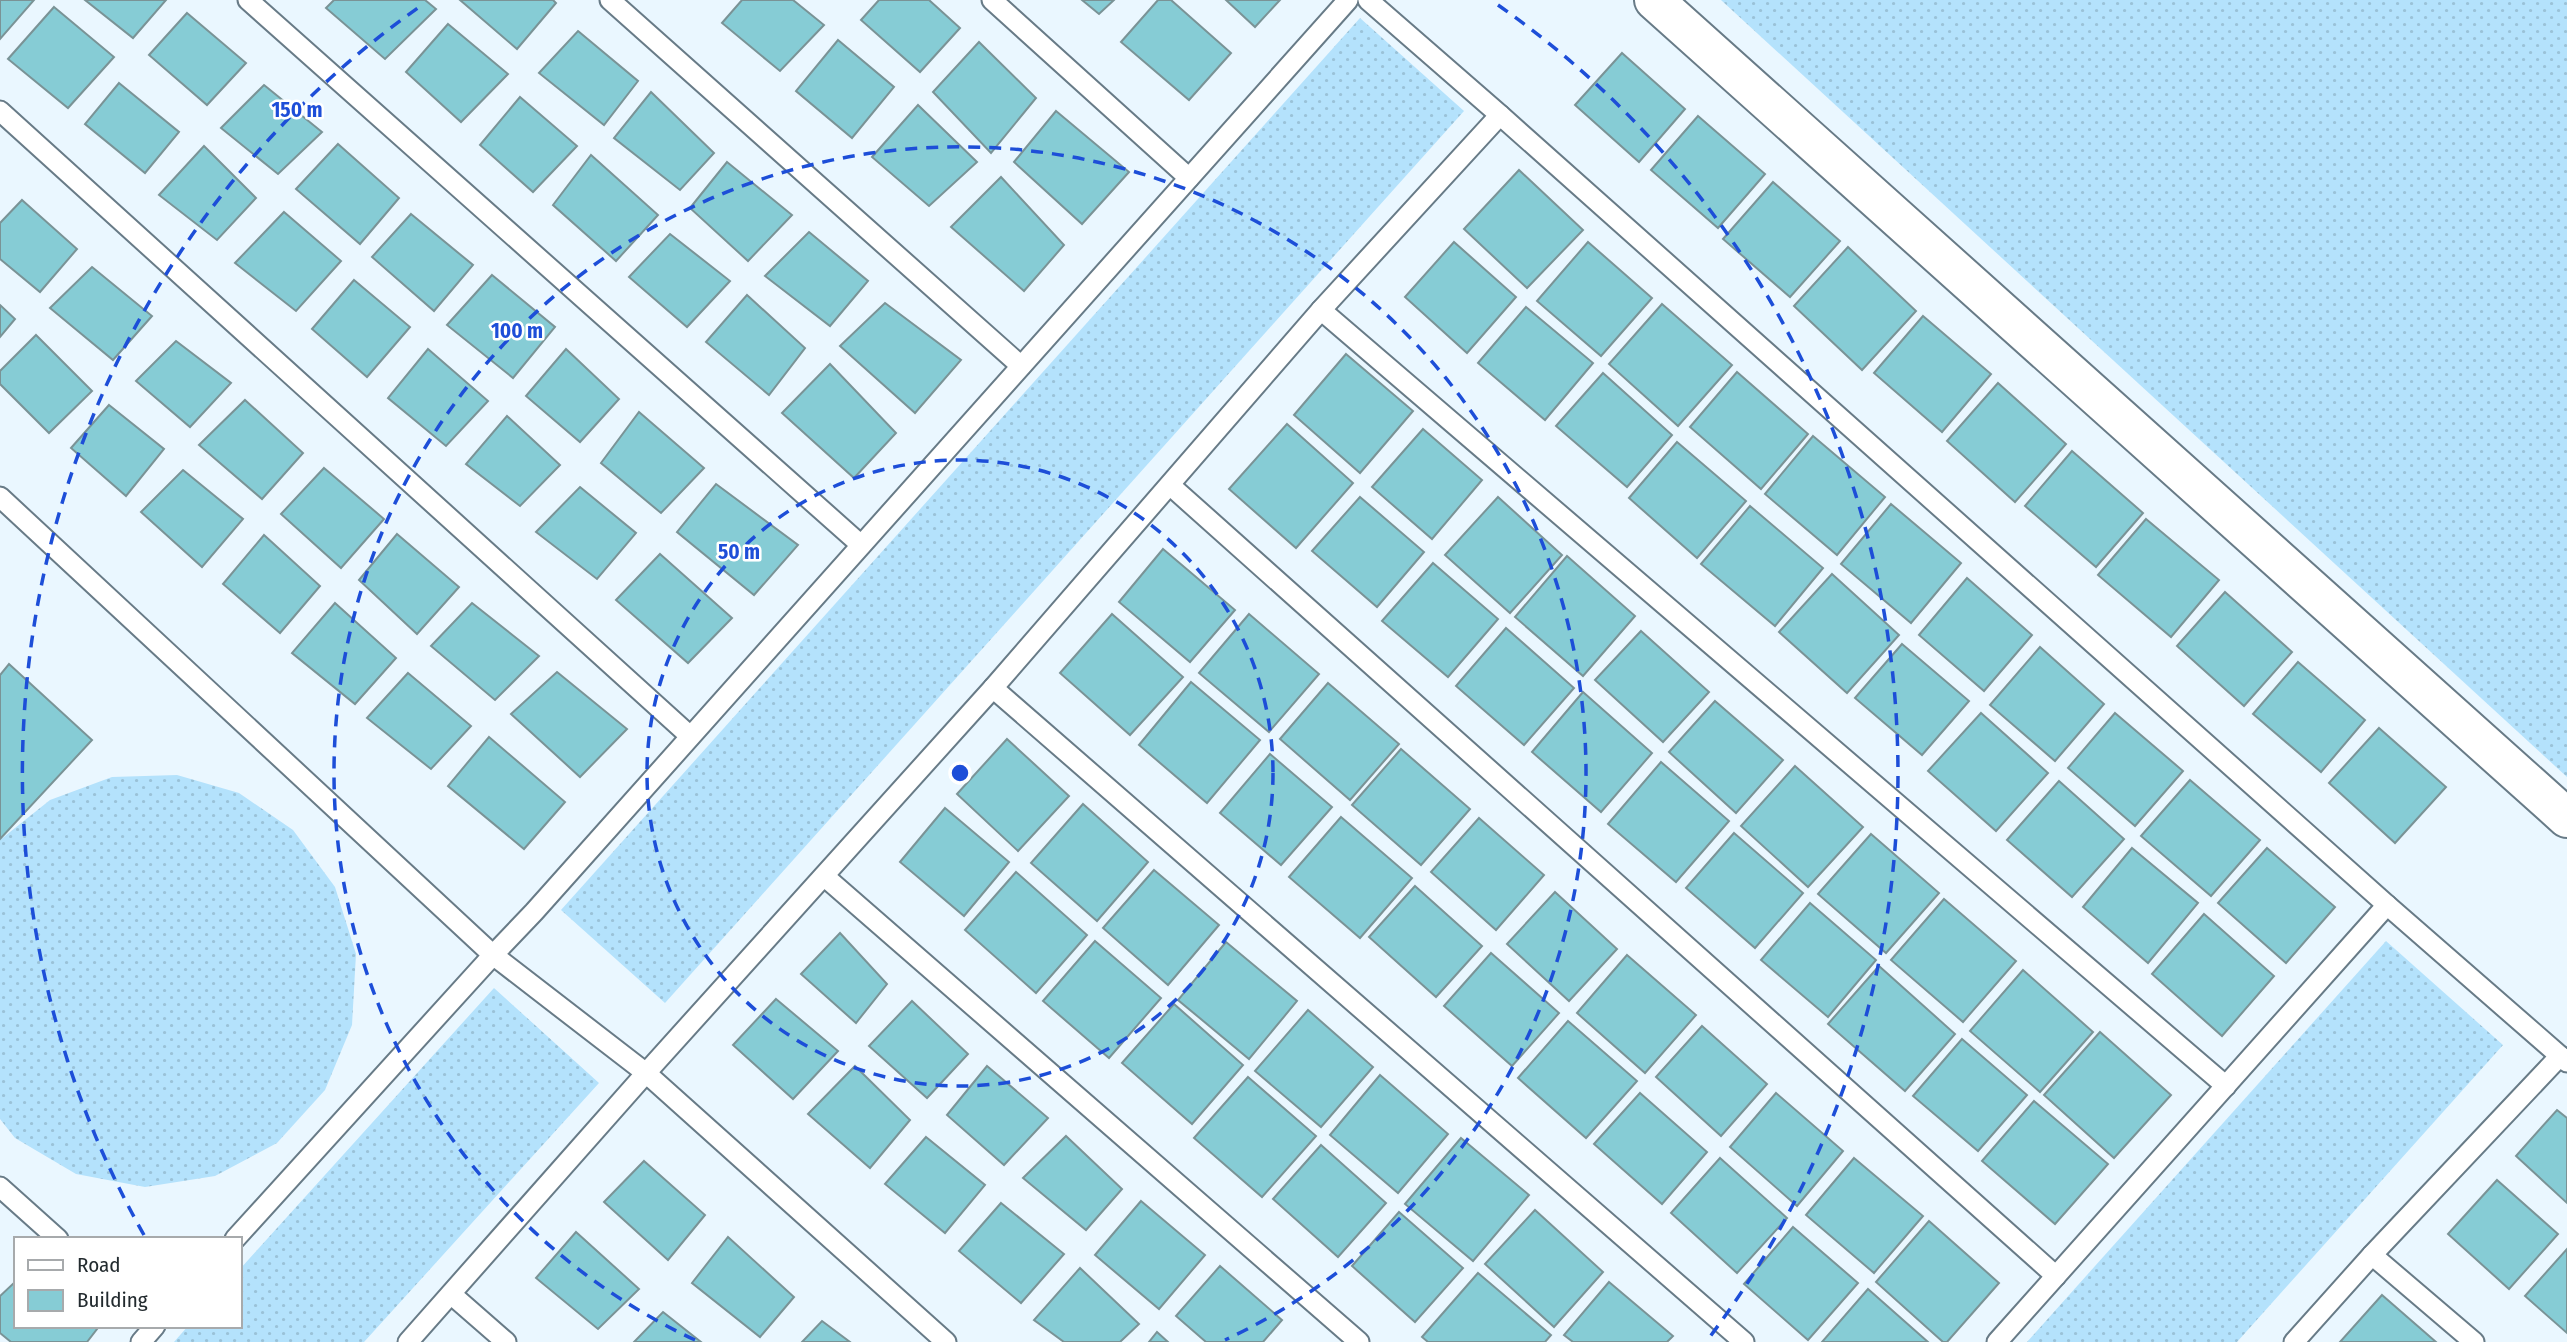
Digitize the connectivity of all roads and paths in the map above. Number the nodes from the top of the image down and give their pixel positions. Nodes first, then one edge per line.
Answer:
1 (248, 0) edge
2 (610, 0) edge
3 (992, 0) edge
4 (1348, 0) edge
5 (1368, 0) edge
6 (1654, 0) edge
7 (0, 111) edge
8 (1500, 115) junction
9 (1189, 178) junction
10 (1321, 310) junction
11 (1021, 366) junction
12 (1171, 486) junction
13 (0, 497) edge
14 (861, 545) junction
15 (993, 688) junction
16 (690, 736) junction
17 (2567, 818) edge
18 (824, 876) junction
19 (2386, 905) junction
20 (493, 954) junction
21 (2564, 1059) edge
22 (646, 1073) junction
23 (2226, 1086) junction
24 (0, 1187) edge
25 (56, 1237) edge
26 (236, 1237) edge
27 (2372, 1255) junction
28 (2056, 1276) junction
29 (452, 1294) junction
30 (153, 1328) edge
31 (141, 1342) edge
32 (408, 1342) edge
33 (506, 1342) edge
34 (946, 1342) edge
35 (1359, 1342) edge
36 (1744, 1342) edge
37 (1997, 1342) edge
38 (2294, 1342) edge
39 (2473, 1342) edge

1 - 14 lane
2 - 11 lane
3 - 9 lane
4 - 9 lane
5 - 8 lane
6 - 17 street
7 - 16 lane
8 - 10 lane
8 - 19 lane
9 - 11 lane
10 - 12 lane
10 - 23 lane
11 - 14 lane
12 - 15 lane
12 - 28 lane
13 - 20 lane
14 - 16 lane
15 - 18 lane
15 - 36 lane
16 - 20 lane
18 - 22 lane
18 - 35 lane
19 - 21 lane
19 - 23 lane
20 - 22 lane
20 - 26 lane
21 - 27 lane
22 - 29 lane
22 - 34 lane
23 - 28 lane
24 - 25 lane
27 - 38 lane
27 - 39 lane
28 - 37 lane
29 - 32 lane
29 - 33 lane
30 - 31 lane

